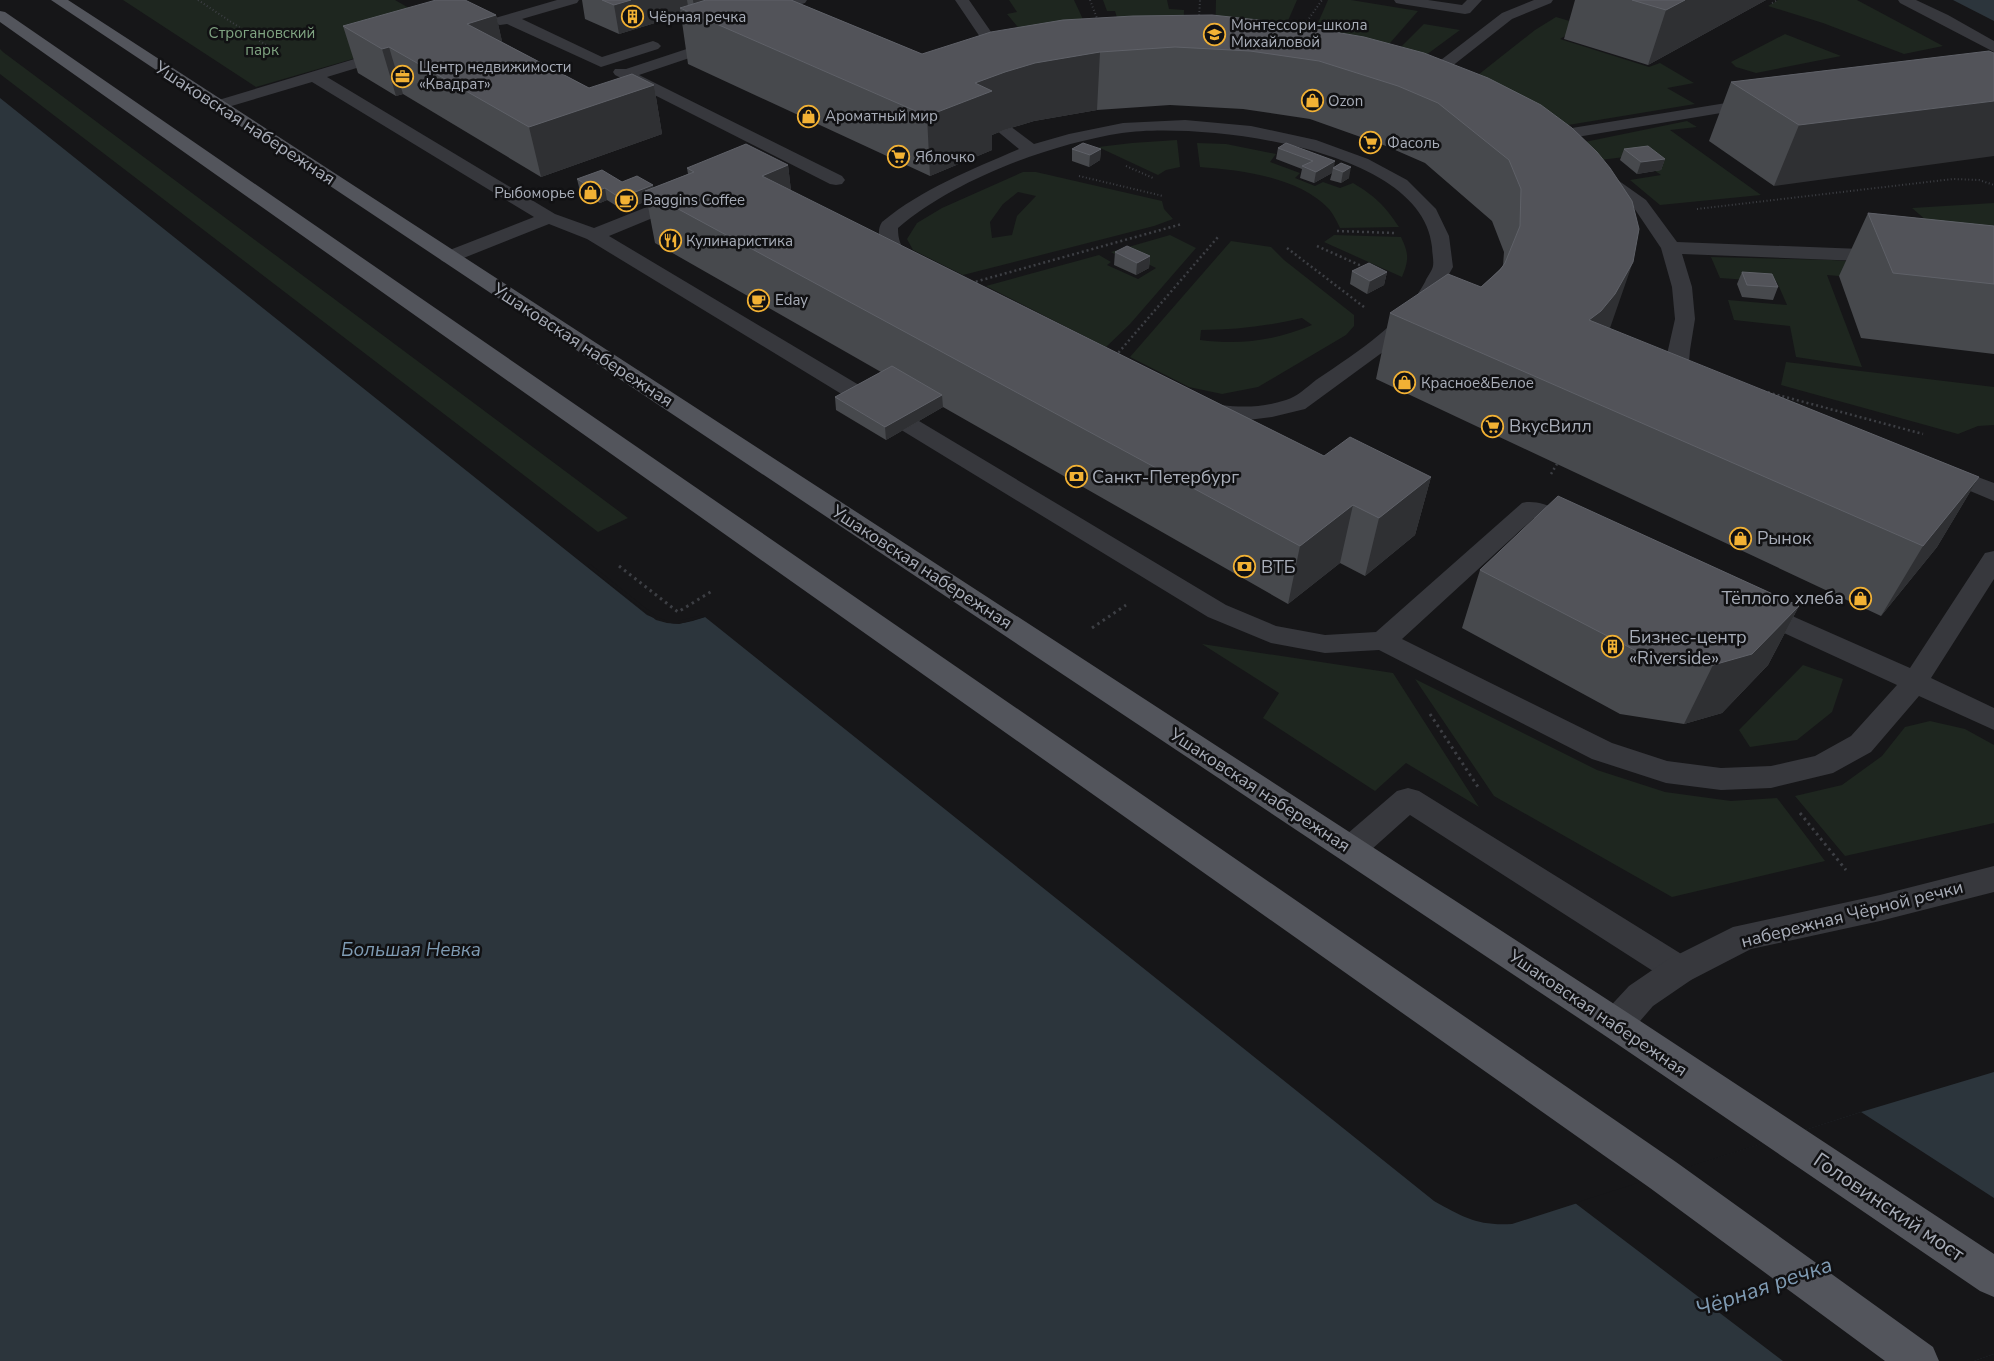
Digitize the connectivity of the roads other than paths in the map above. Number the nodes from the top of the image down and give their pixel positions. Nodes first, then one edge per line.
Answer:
1 (58, 0) edge
2 (572, 0) edge
3 (800, 0) edge
4 (962, 0) edge
5 (1401, 0) edge
6 (1546, 0) edge
7 (1905, 0) edge
8 (1477, 9) edge
9 (0, 15) edge
10 (1508, 16) junction
11 (743, 18) edge
12 (509, 19) junction
13 (483, 26) dead end
14 (733, 39) edge
15 (668, 41) dead end
16 (1994, 47) edge
17 (408, 48) edge
18 (601, 62) junction
19 (1026, 66) edge
20 (625, 74) junction
21 (314, 76) junction
22 (1412, 92) edge
23 (1771, 100) edge
24 (218, 105) junction
25 (1004, 130) edge
26 (1031, 150) junction
27 (1561, 152) edge
28 (789, 156) junction
29 (771, 164) edge
30 (1585, 166) edge
31 (836, 180) dead end
32 (700, 192) edge
33 (548, 218) junction
34 (594, 235) junction
35 (1671, 248) junction
36 (449, 257) junction
37 (1909, 257) edge
38 (960, 288) edge
39 (1420, 308) junction
40 (1441, 314) edge
41 (1676, 386) edge
42 (861, 396) edge
43 (1181, 401) edge
44 (911, 426) edge
45 (1924, 464) edge
46 (1994, 494) edge
47 (1594, 536) edge
48 (1994, 559) edge
49 (1737, 601) edge
50 (1383, 641) junction
51 (1915, 682) junction
52 (1994, 720) edge
53 (1350, 849) junction
54 (1994, 879) edge
55 (1679, 970) junction
56 (1616, 1024) junction
57 (1784, 1137) joint
58 (1994, 1277) edge
59 (1919, 1361) edge

1 - 24 main road, Ушаковская набережная
2 - 12 street
3 - 11 street
4 - 19 street
5 - 8 street
6 - 10 street
7 - 16 street
8 - 10 street
9 - 59 main road
10 - 22 street
12 - 13 street
12 - 18 street
14 - 20 street
15 - 18 street
17 - 21 street
18 - 20 street
20 - 28 street
21 - 24 street
21 - 33 street
23 - 27 street
24 - 36 main road, Ушаковская набережная
25 - 26 street
26 - 38 street
26 - 39 street
28 - 29 street
28 - 31 street
30 - 35 street
32 - 34 street
33 - 34 street
33 - 36 street
34 - 42 street
35 - 37 street
35 - 41 street
36 - 53 main road, Ушаковская набережная
39 - 40 street
39 - 43 street
44 - 50 street
45 - 46 street
47 - 50 street
48 - 51 street
49 - 51 street
50 - 51 street
51 - 52 street
53 - 55 street
53 - 56 main road, Ушаковская набережная
54 - 55 street, набережная Чёрной речки
55 - 56 street, набережная Чёрной речки
56 - 57 main road, Ушаковская набережная
57 - 58 main road, Головинский мост

